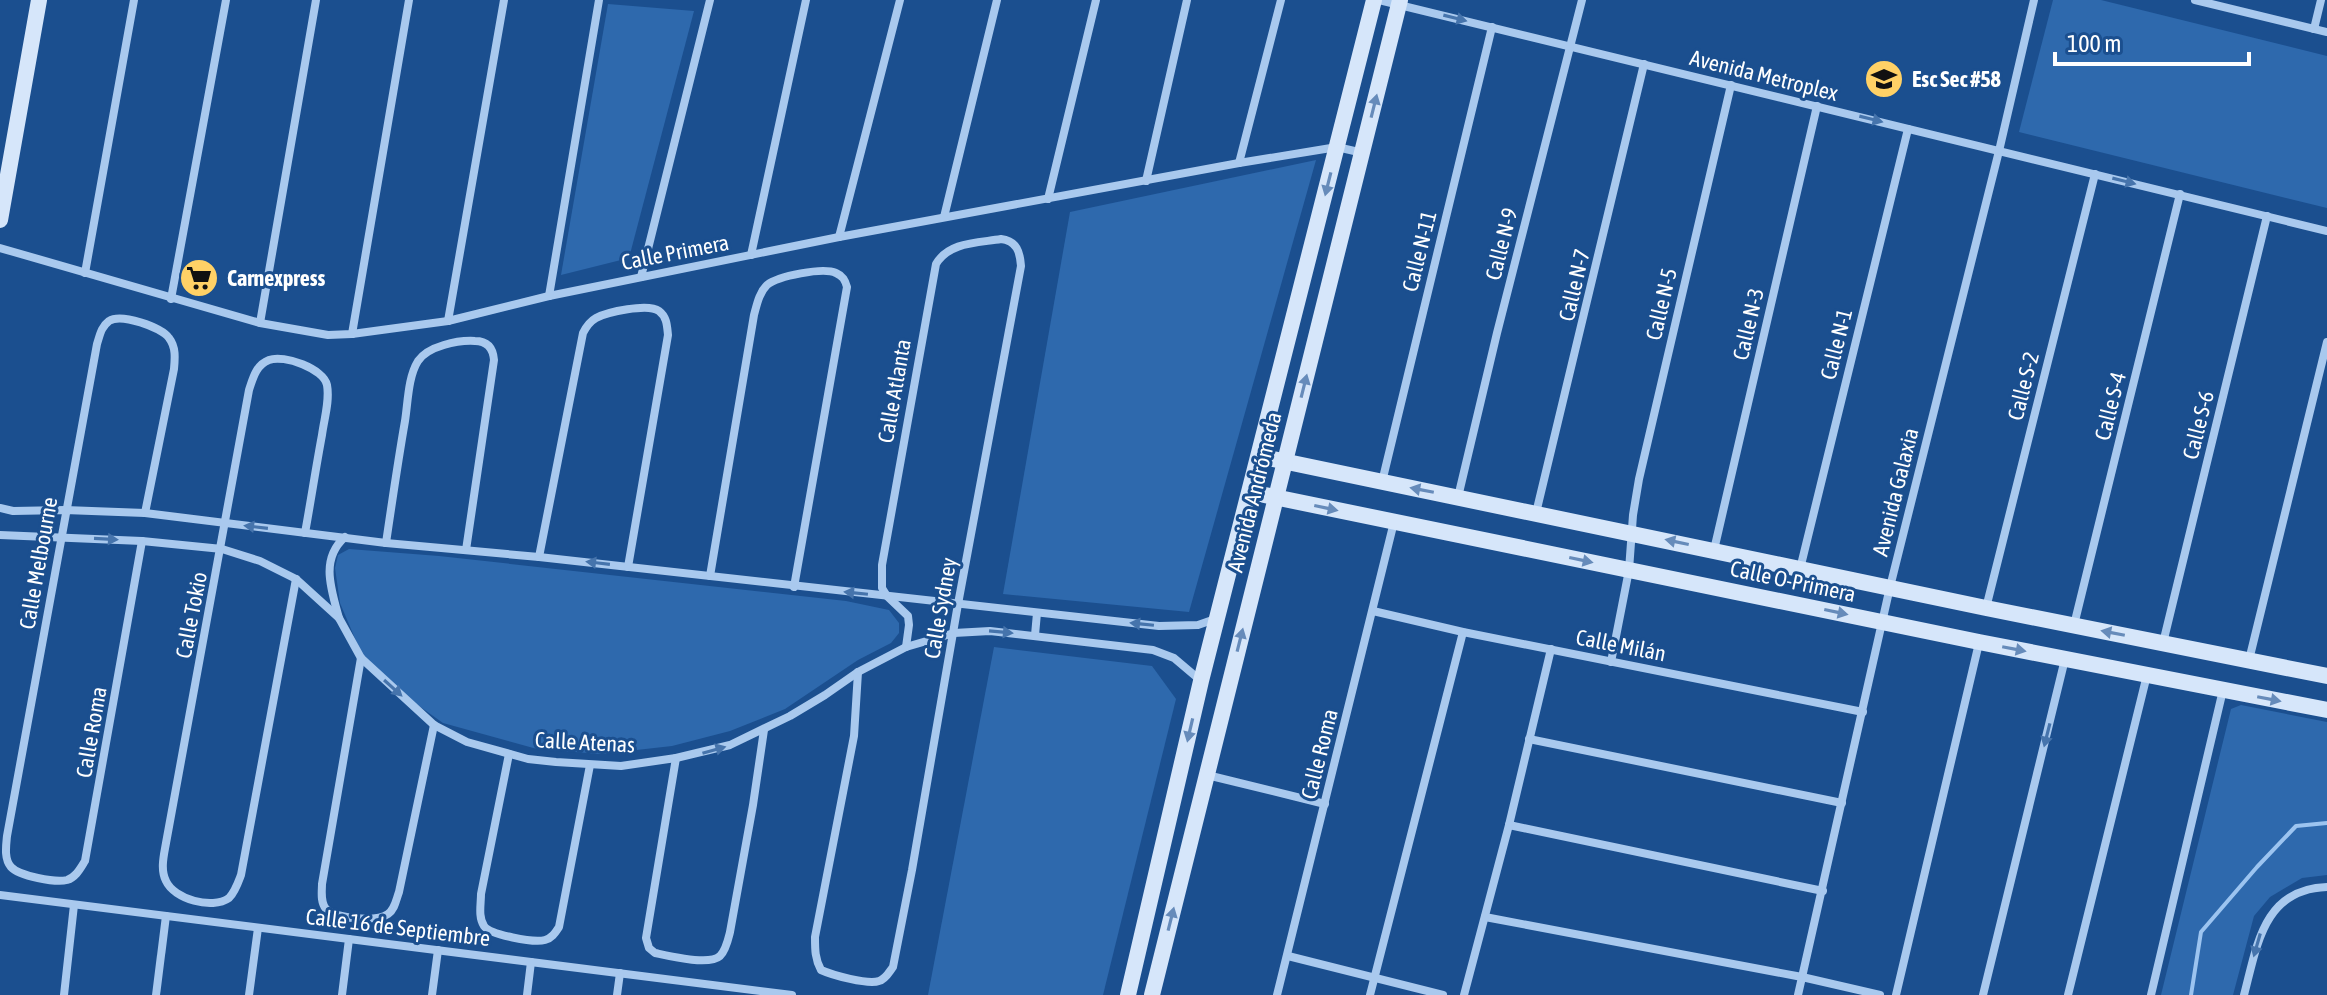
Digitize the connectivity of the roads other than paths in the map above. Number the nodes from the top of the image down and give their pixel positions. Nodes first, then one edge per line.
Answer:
1 (39, 0) edge
2 (134, 0) edge
3 (226, 0) edge
4 (316, 0) edge
5 (409, 0) edge
6 (504, 0) edge
7 (599, 0) edge
8 (710, 0) edge
9 (806, 0) edge
10 (900, 0) edge
11 (997, 0) edge
12 (1096, 0) edge
13 (1187, 0) edge
14 (1281, 0) edge
15 (1376, 0) edge
16 (1582, 0) edge
17 (2034, 0) edge
18 (2195, 0) edge
19 (2321, 0) edge
20 (1399, 2) edge
21 (2224, 3) edge
22 (1492, 27) junction
23 (2314, 29) junction
24 (2327, 32) edge
25 (1570, 47) junction
26 (1644, 64) junction
27 (1731, 85) junction
28 (1817, 106) junction
29 (1908, 129) junction
30 (1337, 147) junction
31 (1999, 151) junction
32 (1363, 153) junction
33 (1239, 163) junction
34 (2095, 174) junction
35 (1146, 181) junction
36 (2180, 194) junction
37 (1048, 199) junction
38 (2267, 216) junction
39 (944, 217) junction
40 (0, 220) edge
41 (2327, 231) edge
42 (839, 237) junction
43 (1001, 239) joint
44 (0, 248) edge
45 (751, 255) junction
46 (85, 273) junction
47 (641, 277) junction
48 (549, 296) junction
49 (171, 299) junction
50 (448, 321) junction
51 (260, 323) junction
52 (352, 334) junction
53 (2327, 342) edge
54 (1259, 456) junction
55 (1285, 461) junction
56 (1381, 482) junction
57 (1250, 492) junction
58 (1276, 497) junction
59 (1458, 498) junction
60 (0, 508) edge
61 (65, 510) junction
62 (145, 513) junction
63 (1536, 513) junction
64 (1394, 522) junction
65 (225, 524) junction
66 (305, 533) junction
67 (1632, 533) junction
68 (0, 535) edge
69 (60, 537) junction
70 (345, 537) junction
71 (142, 541) junction
72 (386, 543) junction
73 (222, 549) junction
74 (466, 550) junction
75 (1714, 550) junction
76 (539, 557) junction
77 (628, 567) junction
78 (1800, 569) junction
79 (1629, 570) junction
80 (710, 576) junction
81 (296, 579) junction
82 (794, 587) junction
83 (1890, 587) junction
84 (887, 596) junction
85 (958, 604) junction
86 (1986, 608) junction
87 (1373, 611) junction
88 (1037, 613) junction
89 (1219, 617) junction
90 (339, 618) junction
91 (1883, 622) junction
92 (2074, 626) junction
93 (1463, 632) junction
94 (954, 633) junction
95 (1035, 635) junction
96 (1979, 642) junction
97 (2163, 643) junction
98 (906, 647) junction
99 (1551, 649) junction
100 (361, 658) junction
101 (2065, 659) junction
102 (2249, 660) junction
103 (1611, 662) junction
104 (858, 672) junction
105 (2147, 675) junction
106 (2327, 676) edge
107 (1201, 681) junction
108 (2223, 690) junction
109 (2327, 710) edge
110 (1863, 712) junction
111 (434, 725) junction
112 (764, 730) junction
113 (1529, 739) junction
114 (509, 754) junction
115 (676, 758) junction
116 (590, 765) junction
117 (1207, 775) junction
118 (1842, 803) junction
119 (1325, 804) junction
120 (1509, 825) junction
121 (25, 875) joint
122 (2327, 887) edge
123 (1823, 891) junction
124 (0, 895) edge
125 (74, 905) junction
126 (166, 916) junction
127 (1485, 917) junction
128 (258, 928) junction
129 (349, 939) junction
130 (438, 950) junction
131 (1288, 956) junction
132 (531, 962) junction
133 (620, 973) junction
134 (1802, 977) junction
135 (1375, 978) junction
136 (709, 984) junction
137 (64, 995) edge
138 (156, 995) edge
139 (249, 995) edge
140 (342, 995) edge
141 (432, 995) edge
142 (527, 995) edge
143 (617, 995) edge
144 (708, 995) edge
145 (792, 995) edge
146 (1128, 995) edge
147 (1152, 995) edge
148 (1277, 995) edge
149 (1370, 995) edge
150 (1443, 995) edge
151 (1464, 995) edge
152 (1798, 995) edge
153 (1880, 995) edge
154 (1896, 995) edge
155 (1983, 995) edge
156 (2068, 995) edge
157 (2151, 995) edge
158 (2244, 995) edge

1 - 40 street
2 - 46 street
3 - 49 street
4 - 51 street
5 - 52 street
6 - 50 street
7 - 48 street
8 - 47 street
9 - 45 street
10 - 42 street
11 - 39 street
12 - 37 street
13 - 35 street
14 - 33 street
15 - 20 street, Avenida Metroplex
15 - 30 street, Avenida Andrómeda
16 - 25 street, Calle N-9
17 - 31 street, Avenida Galaxia
18 - 21 street
19 - 23 street
20 -> 22 street, Avenida Metroplex
32 -> 20 street, Avenida Andrómeda
21 - 23 street
22 - 25 street, Avenida Metroplex
22 - 56 street, Calle N-11
23 - 24 street
25 - 26 street, Avenida Metroplex
25 - 59 street, Calle N-9
26 - 27 street, Avenida Metroplex
26 - 63 street, Calle N-7
27 - 28 street, Avenida Metroplex
27 - 67 street, Calle N-5
28 -> 29 street, Avenida Metroplex
28 - 75 street, Calle N-3
29 - 31 street, Avenida Metroplex
29 - 78 street, Calle N-1
30 - 32 street, Calle Primera
30 - 33 street, Calle Primera
30 -> 54 street, Avenida Andrómeda
31 - 34 street, Avenida Metroplex
31 - 83 street, Avenida Galaxia
55 -> 32 street, Avenida Andrómeda
33 - 35 street, Calle Primera
34 -> 36 street, Avenida Metroplex
34 - 86 street, Calle S-2
35 - 37 street, Calle Primera
36 - 38 street, Avenida Metroplex
36 - 92 street, Calle S-4
37 - 39 street, Calle Primera
38 - 41 street, Avenida Metroplex
38 - 97 street, Calle S-6
39 - 42 street, Calle Primera
42 - 45 street, Calle Primera
43 - 84 street, Calle Atlanta
43 - 85 street, Calle Sydney
44 - 46 street, Calle Primera
45 - 47 street, Calle Primera
46 - 49 street, Calle Primera
47 - 48 street, Calle Primera
48 - 50 street, Calle Primera
49 - 51 street, Calle Primera
50 - 52 street, Calle Primera
51 - 52 street, Calle Primera
53 - 102 street
54 - 55 street, Calle O-Primera
54 - 57 street, Avenida Andrómeda
55 - 56 street, Calle O-Primera
55 - 58 street, Avenida Andrómeda
59 -> 56 street, Calle O-Primera
57 - 58 street, Calle O-Primera
57 - 89 street, Avenida Andrómeda
58 -> 64 street, Calle O-Primera
117 -> 58 street, Avenida Andrómeda
59 - 63 street, Calle O-Primera
60 - 61 street
61 - 62 street
61 - 62 street, Calle Melbourne
61 - 69 street, Calle Melbourne
62 - 65 street
63 - 67 street, Calle O-Primera
64 -> 79 street, Calle O-Primera
64 - 87 street, Calle Roma
66 -> 65 street
65 - 66 street, Calle Tokio
65 - 73 street, Calle Tokio
66 - 70 street
75 -> 67 street, Calle O-Primera
67 - 79 street, Calle N-5
68 - 69 street, Calle Atenas
69 -> 71 street, Calle Atenas
69 - 121 street, Calle Melbourne
70 - 72 street
70 - 90 street, Calle Atenas
71 - 73 street, Calle Atenas
71 - 121 street, Calle Roma
72 - 74 street
72 - 74 street
73 - 81 street, Calle Atenas
73 - 81 street, Calle Tokio
74 - 76 street
75 - 78 street, Calle O-Primera
77 -> 76 street
76 - 77 street
77 - 80 street
78 - 83 street, Calle O-Primera
79 -> 91 street, Calle O-Primera
79 - 103 street, Calle N-5
80 - 82 street
80 - 82 street
81 - 90 street, Calle Atenas
84 -> 82 street
83 - 86 street, Calle O-Primera
83 - 91 street, Avenida Galaxia
84 - 85 street
84 - 98 street
85 - 88 street
85 - 94 street, Calle Sydney
86 - 92 street, Calle O-Primera
87 - 93 street, Calle Milán
87 - 119 street, Calle Roma
89 -> 88 street
88 - 95 street
89 - 107 street, Avenida Andrómeda
90 - 100 street, Calle Atenas
91 - 96 street, Calle O-Primera
91 - 110 street, Avenida Galaxia
97 -> 92 street, Calle O-Primera
93 - 99 street, Calle Milán
93 - 135 street
94 -> 95 street, Calle Atenas
94 - 98 street, Calle Atenas
94 - 104 street, Calle Sydney
95 - 107 street, Calle Atenas
96 -> 101 street, Calle O-Primera
96 - 154 street
97 - 102 street, Calle O-Primera
98 - 104 street, Calle Atenas
99 - 103 street, Calle Milán
99 - 113 street
100 -> 111 street, Calle Atenas
100 - 111 street
101 - 105 street, Calle O-Primera
101 -> 155 street
102 - 106 street, Calle O-Primera
103 - 110 street, Calle Milán
104 - 112 street, Calle Atenas
105 - 108 street, Calle O-Primera
105 - 156 street
107 -> 146 street, Avenida Andrómeda
108 -> 109 street, Calle O-Primera
108 - 157 street
110 - 118 street, Avenida Galaxia
111 - 114 street, Calle Atenas
115 -> 112 street, Calle Atenas
112 - 115 street
113 - 118 street
113 - 120 street
114 - 116 street, Calle Atenas
114 - 116 street
115 - 116 street, Calle Atenas
117 - 119 street
147 -> 117 street, Avenida Andrómeda
118 - 123 street, Avenida Galaxia
119 - 131 street, Calle Roma
120 - 123 street
120 - 127 street
122 -> 158 street
123 - 134 street, Avenida Galaxia
124 - 125 street, Calle 16 de Septiembre
125 - 126 street, Calle 16 de Septiembre
125 - 137 street
126 - 128 street, Calle 16 de Septiembre
126 - 138 street
127 - 134 street
127 - 151 street
128 - 129 street, Calle 16 de Septiembre
128 - 139 street
129 - 130 street, Calle 16 de Septiembre
129 - 140 street
130 - 132 street, Calle 16 de Septiembre
130 - 141 street
131 - 135 street
131 - 148 street, Calle Roma
132 - 133 street, Calle 16 de Septiembre
132 - 142 street
133 - 136 street, Calle 16 de Septiembre
133 - 143 street
134 - 152 street, Avenida Galaxia
134 - 153 street
135 - 149 street
135 - 150 street
136 - 144 street
136 - 145 street, Calle 16 de Septiembre

